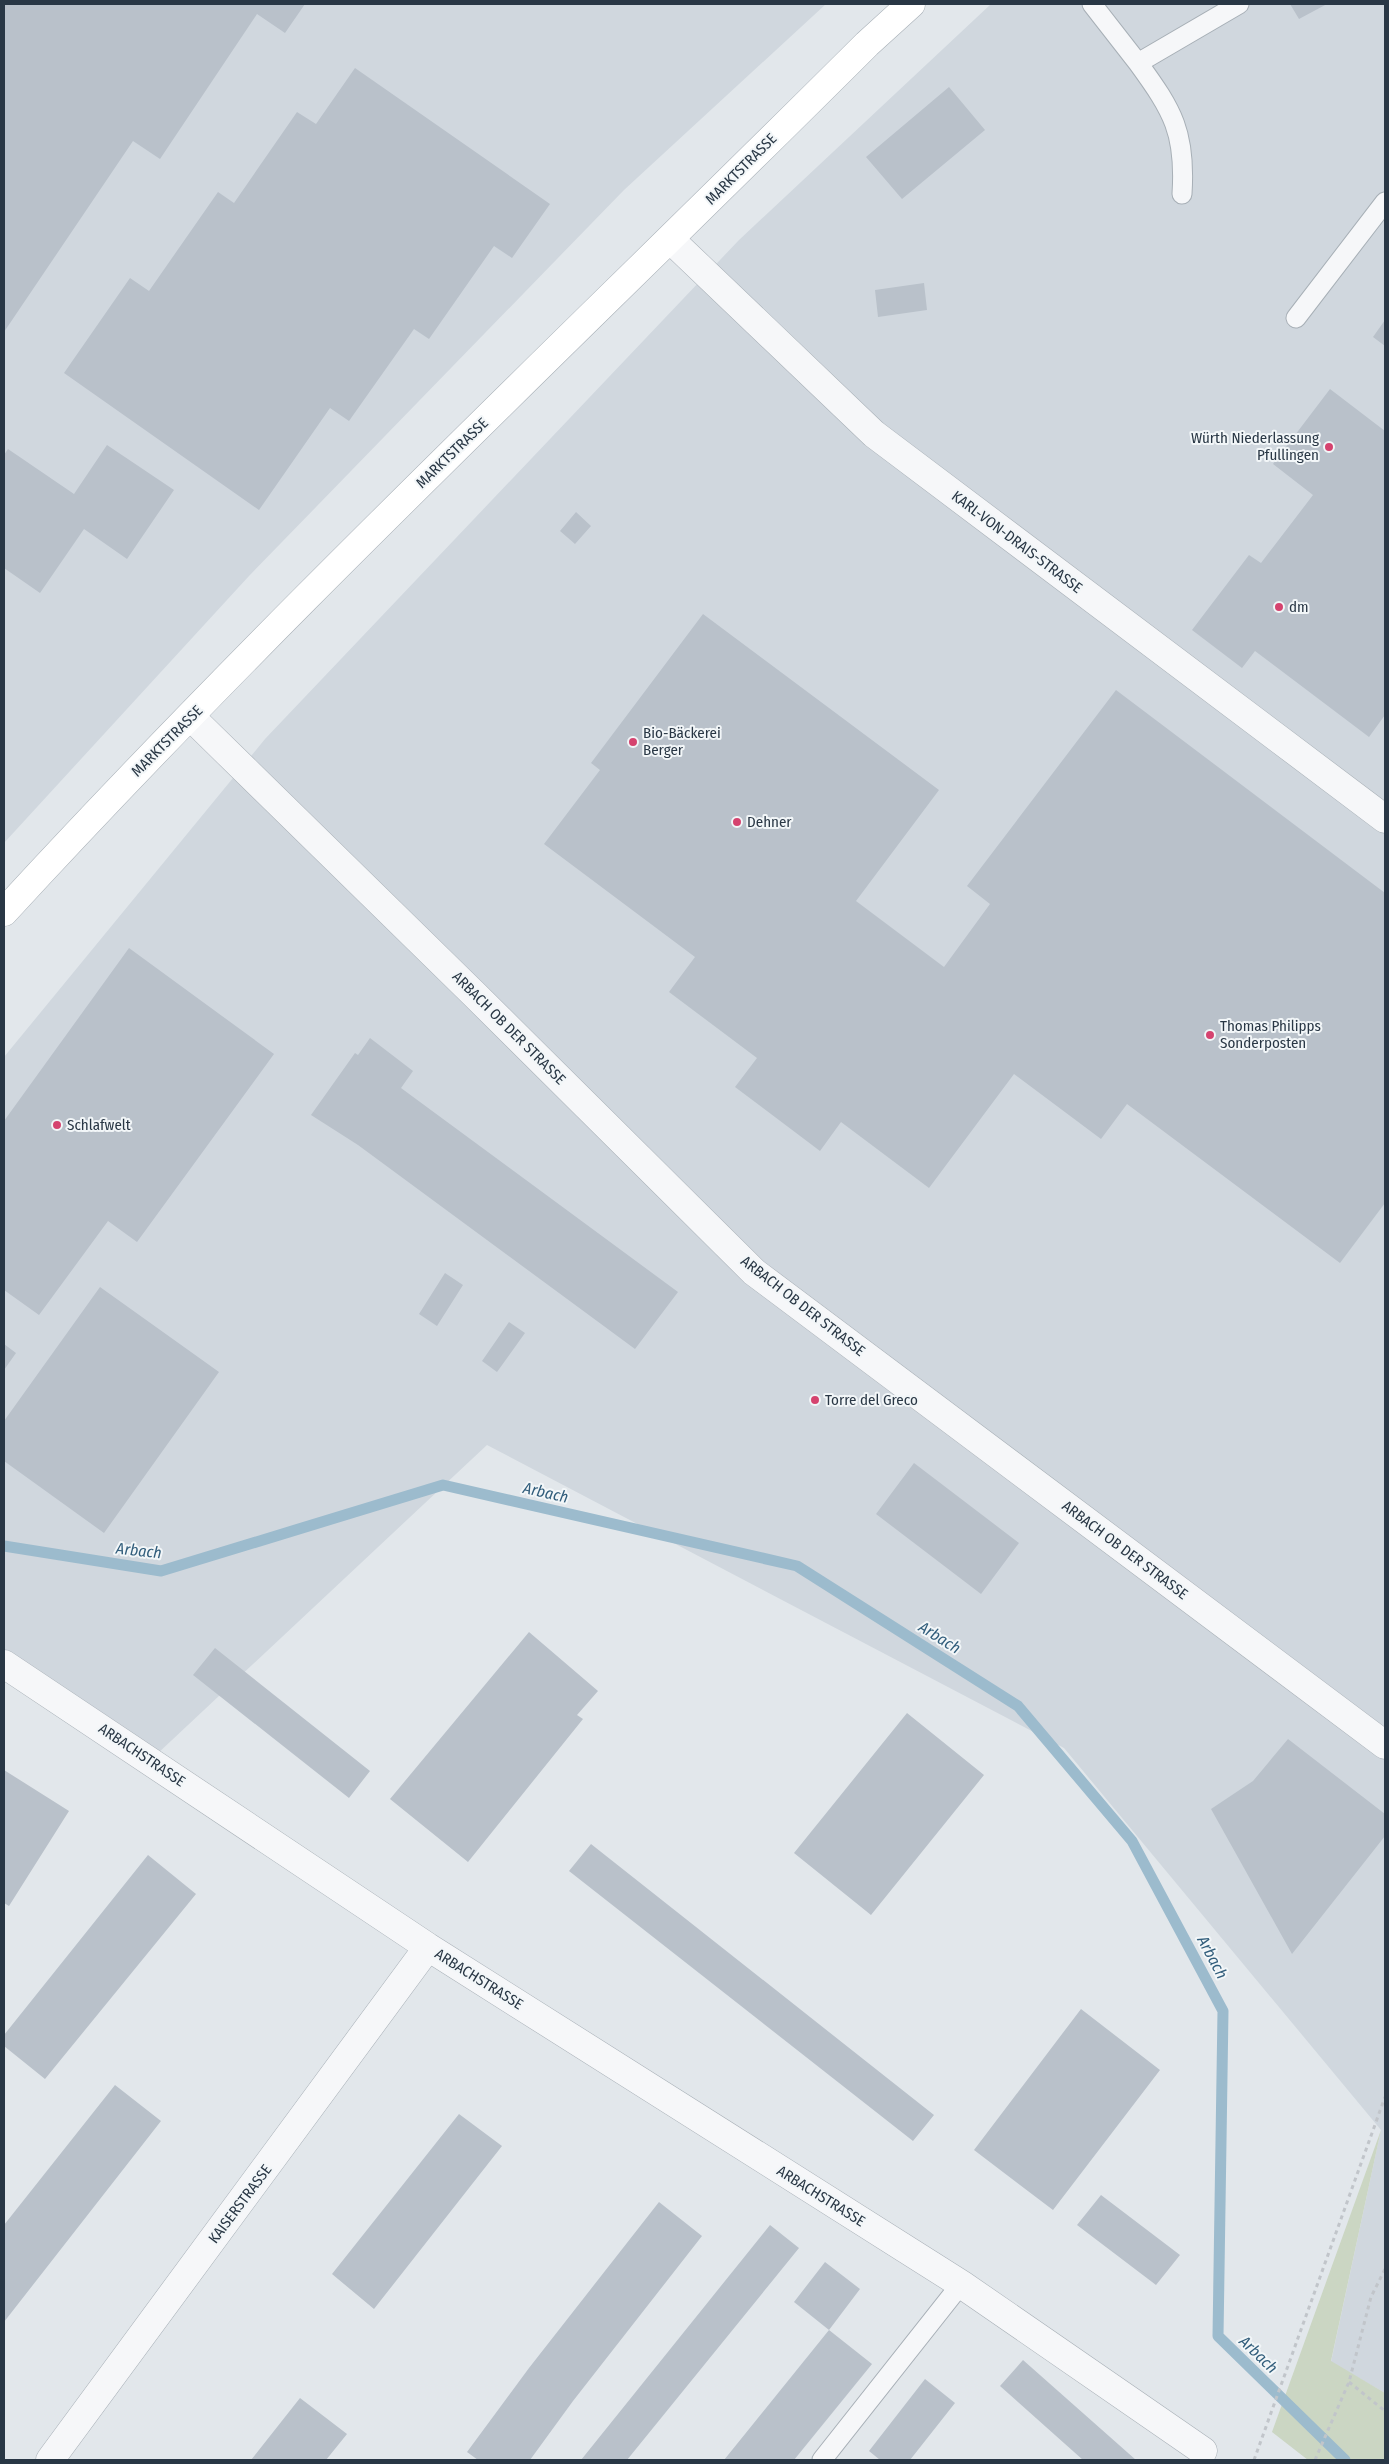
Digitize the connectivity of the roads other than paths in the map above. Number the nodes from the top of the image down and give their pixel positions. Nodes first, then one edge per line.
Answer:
1 (911, 4) edge
2 (1092, 4) edge
3 (1239, 4) edge
4 (1138, 63) junction
5 (1182, 194) dead end
6 (1385, 202) edge
7 (671, 240) junction
8 (1296, 318) dead end
9 (191, 717) junction
10 (1385, 819) edge
11 (4, 912) edge
12 (4, 1664) edge
13 (1385, 1745) edge
14 (428, 1947) junction
15 (961, 2284) junction
16 (1203, 2451) dead end
17 (50, 2460) edge
18 (822, 2460) edge

1 - 7 main road, MARKTSTRASSE
2 - 4 lane
3 - 4 lane
4 - 5 lane
6 - 8 lane
7 - 9 main road, MARKTSTRASSE
7 - 10 street, KARL-VON-DRAIS-STRASSE
9 - 11 main road, MARKTSTRASSE
9 - 13 street, ARBACH OB DER STRASSE
12 - 14 street, ARBACHSTRASSE
14 - 15 street, ARBACHSTRASSE
14 - 17 street, KAISERSTRASSE
15 - 16 street, ARBACHSTRASSE
15 - 18 lane

